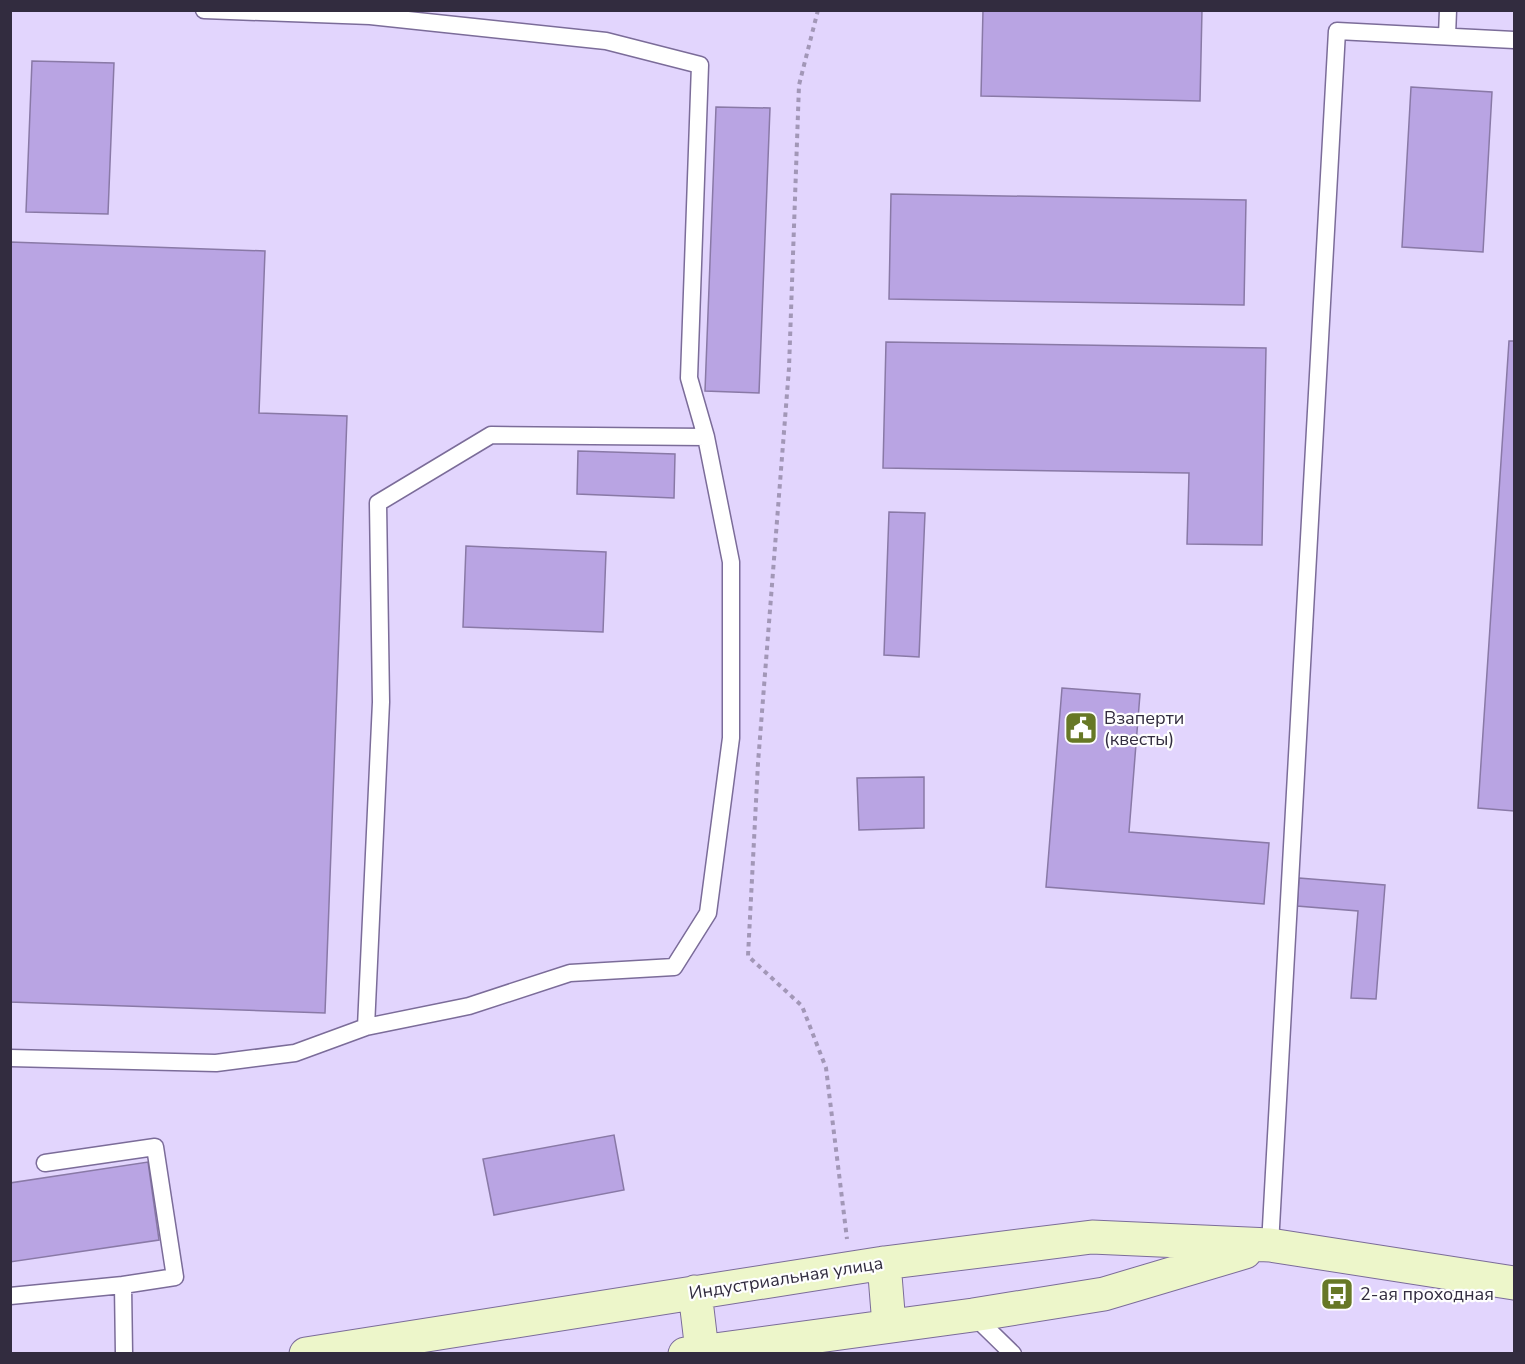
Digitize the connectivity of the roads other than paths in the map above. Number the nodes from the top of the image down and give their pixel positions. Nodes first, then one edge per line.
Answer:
1 (204, 10) edge
2 (1448, 10) edge
3 (1447, 36) junction
4 (1515, 40) edge
5 (706, 436) junction
6 (366, 1027) junction
7 (10, 1058) edge
8 (45, 1163) dead end
9 (1270, 1245) junction
10 (884, 1263) junction
11 (1515, 1283) edge
12 (123, 1285) junction
13 (695, 1292) junction
14 (10, 1296) edge
15 (973, 1315) junction
16 (889, 1325) junction
17 (693, 1352) edge
18 (124, 1353) edge
19 (306, 1353) edge
20 (1013, 1353) edge

1 - 5 lane
2 - 3 lane
3 - 4 lane
3 - 9 lane
5 - 6 lane
5 - 6 lane
6 - 7 lane
8 - 12 lane
9 - 10 street, Индустриальная улица
9 - 11 street, Индустриальная улица
9 - 15 street, Индустриальная улица
10 - 13 street, Индустриальная улица
10 - 16 street
12 - 14 lane
12 - 18 lane
13 - 17 street
13 - 19 street, Индустриальная улица
15 - 16 street, Индустриальная улица
15 - 20 lane
16 - 17 street, Индустриальная улица

